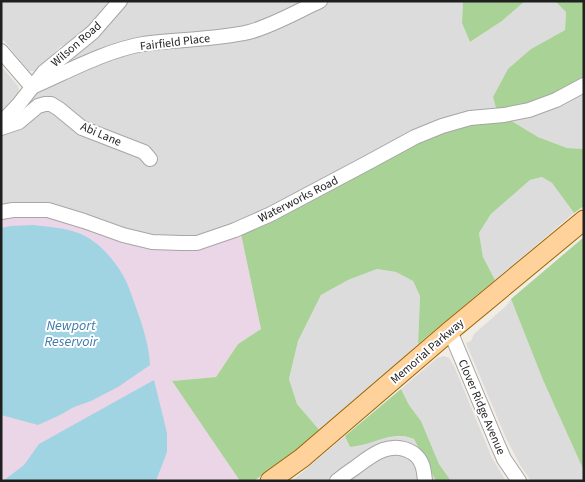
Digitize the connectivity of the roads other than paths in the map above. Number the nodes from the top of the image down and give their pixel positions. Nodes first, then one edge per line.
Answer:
1 (120, 1) edge
2 (320, 1) edge
3 (1, 50) edge
4 (584, 85) edge
5 (32, 87) junction
6 (1, 123) edge
7 (1, 128) edge
8 (150, 159) dead end
9 (1, 212) edge
10 (584, 220) edge
11 (450, 331) junction
12 (278, 479) edge
13 (337, 481) edge
14 (425, 481) edge
15 (519, 481) edge

1 - 5 street, Wilson Road
2 - 5 street, Fairfield Place
3 - 5 street
4 - 9 street, Waterworks Road
5 - 6 street, Wilson Road
7 - 8 street, Abi Lane
10 - 11 main road, Memorial Parkway
11 - 12 main road, Memorial Parkway
11 - 15 street, Clover Ridge Avenue
13 - 14 street

